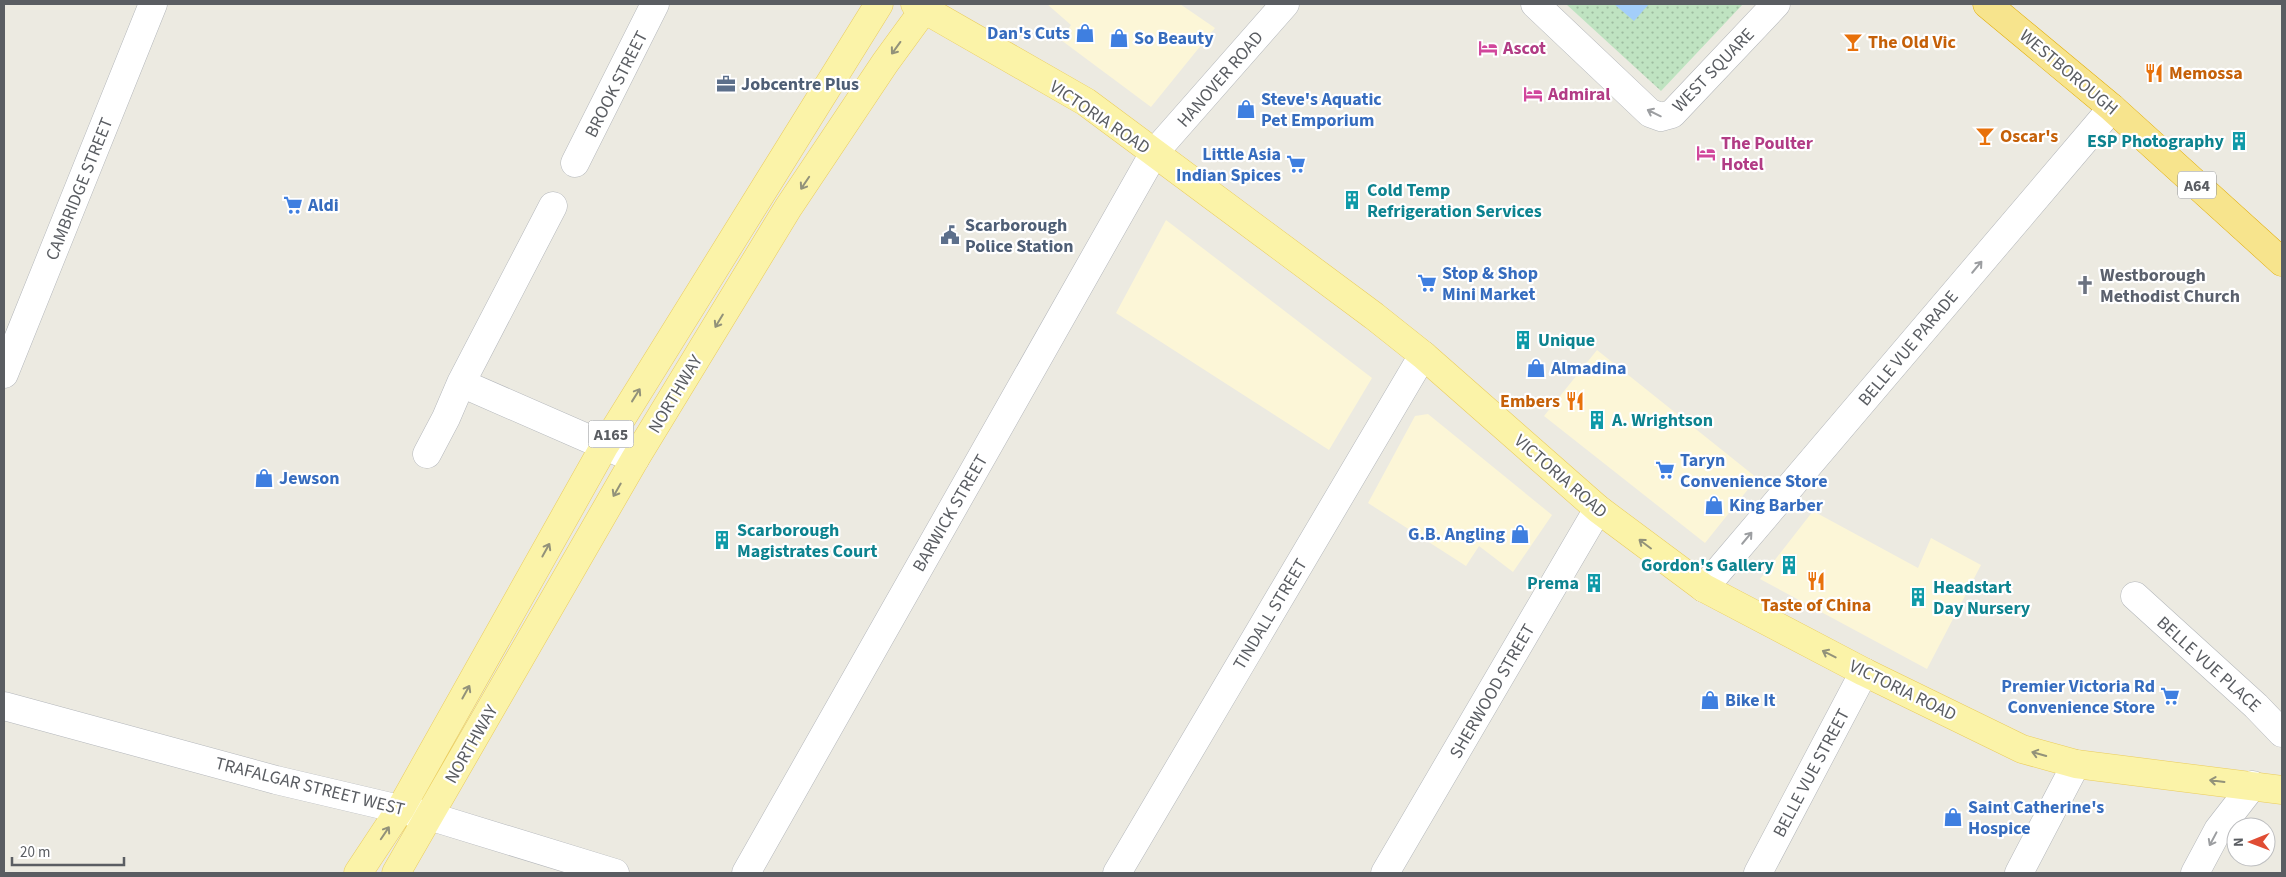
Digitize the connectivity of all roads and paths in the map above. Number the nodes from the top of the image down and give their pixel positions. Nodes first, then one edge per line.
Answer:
1 (153, 4) edge
2 (655, 4) edge
3 (879, 4) edge
4 (1285, 4) edge
5 (1535, 4) edge
6 (1776, 4) edge
7 (1987, 4) edge
8 (922, 5) edge
9 (2112, 108) junction
10 (1154, 153) junction
11 (576, 164) dead end
12 (552, 206) dead end
13 (2282, 262) edge
14 (1423, 355) junction
15 (4, 374) edge
16 (461, 383) junction
17 (605, 445) junction
18 (427, 454) dead end
19 (636, 459) junction
20 (1598, 509) junction
21 (1704, 588) junction
22 (2135, 596) dead end
23 (1864, 672) junction
24 (4, 706) edge
25 (2282, 733) edge
26 (2076, 764) junction
27 (2252, 785) junction
28 (2282, 790) edge
29 (401, 808) junction
30 (429, 816) junction
31 (358, 873) edge
32 (396, 873) edge
33 (615, 873) edge
34 (746, 873) edge
35 (1117, 873) edge
36 (1386, 873) edge
37 (1758, 873) edge
38 (2018, 873) edge
39 (2195, 873) edge

1 - 15 street, CAMBRIDGE STREET
2 - 11 street, BROOK STREET
17 -> 3 main road, NORTHWAY / A165
4 - 10 street, HANOVER ROAD
6 -> 5 street, WEST SQUARE
7 - 9 highway, WESTBOROUGH / A64
8 - 10 main road, VICTORIA ROAD
8 -> 19 main road, NORTHWAY / A165
9 - 13 highway, WESTBOROUGH / A64
21 -> 9 street, BELLE VUE PARADE
10 - 14 main road, VICTORIA ROAD
10 - 34 street, BARWICK STREET
12 - 16 street
14 - 20 main road, VICTORIA ROAD
14 - 35 street, TINDALL STREET
16 - 17 street
16 - 18 street
17 - 19 street
29 -> 17 main road, NORTHWAY / A165
19 -> 30 main road, NORTHWAY / A165
21 -> 20 main road, VICTORIA ROAD
20 - 36 street, SHERWOOD STREET
23 -> 21 main road, VICTORIA ROAD
22 - 25 street, BELLE VUE PLACE
26 -> 23 main road, VICTORIA ROAD
23 - 37 street, BELLE VUE STREET
24 - 29 street, TRAFALGAR STREET WEST
27 -> 26 main road, VICTORIA ROAD
26 - 38 street
27 - 28 main road, VICTORIA ROAD
27 -> 39 street
29 - 30 street, TRAFALGAR STREET WEST
31 -> 29 main road, NORTHWAY / A165
30 - 32 main road, NORTHWAY / A165
30 - 33 street, TRAFALGAR STREET WEST

